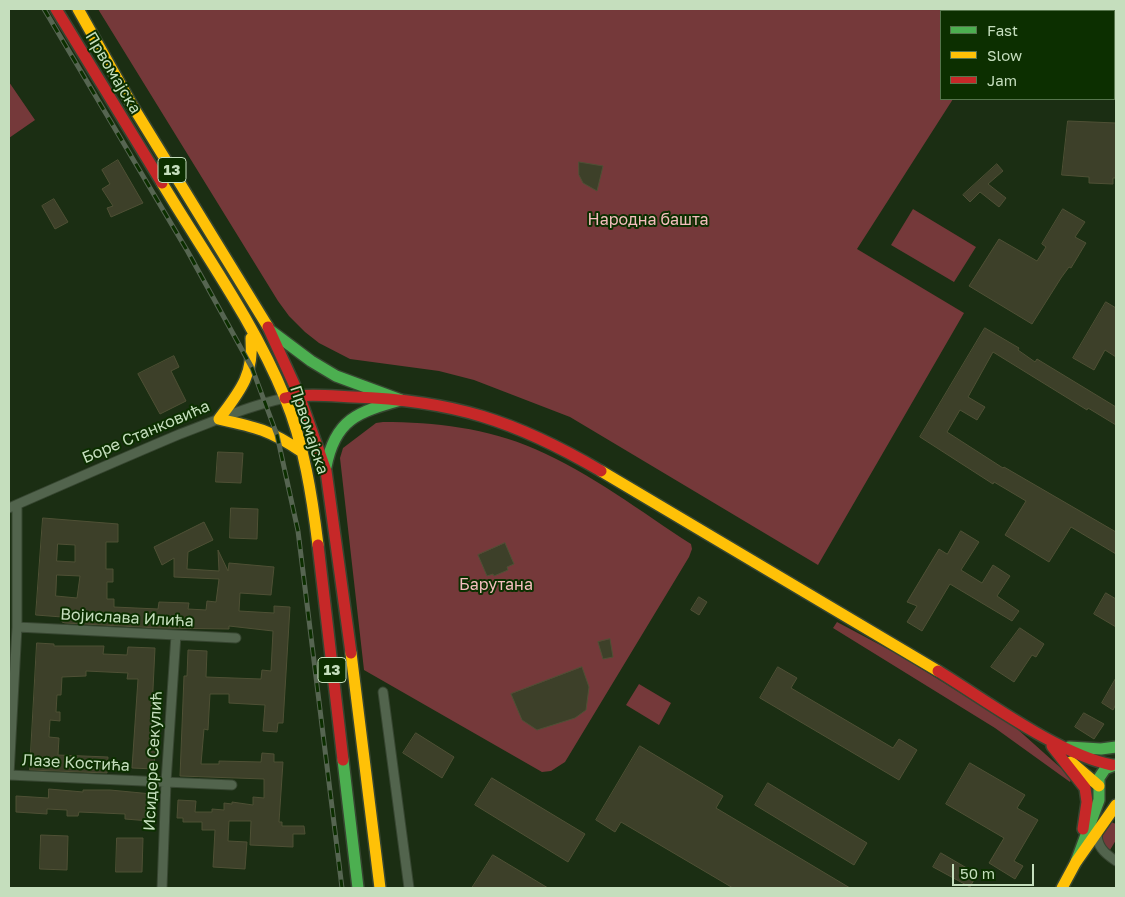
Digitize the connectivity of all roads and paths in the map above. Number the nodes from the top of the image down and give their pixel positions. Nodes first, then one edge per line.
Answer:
1 (56, 9) edge
2 (78, 9) edge
3 (250, 328) junction
4 (269, 329) junction
5 (299, 396) junction
6 (284, 398) junction
7 (401, 400) junction
8 (219, 419) junction
9 (302, 452) junction
10 (326, 471) junction
11 (13, 506) edge
12 (17, 627) junction
13 (176, 635) junction
14 (236, 638) dead end
15 (383, 692) dead end
16 (1039, 734) junction
17 (1052, 746) junction
18 (1068, 748) junction
19 (1116, 748) edge
20 (1115, 765) edge
21 (9, 775) edge
22 (166, 782) junction
23 (232, 785) dead end
24 (1099, 788) junction
25 (1116, 800) edge
26 (1116, 805) edge
27 (1097, 830) junction
28 (1083, 842) junction
29 (1076, 862) junction
30 (1116, 862) edge
31 (162, 888) edge
32 (358, 888) edge
33 (380, 888) edge
34 (408, 888) edge
35 (1062, 888) edge

1 - 3 main road, Првомајска / 13
2 - 4 main road, Првомајска / 13
3 - 6 main road, Првомајска / 13
3 - 8 main road
4 - 5 main road, Првомајска / 13
4 - 7 main road
5 - 6 main road, Боре Станковића
5 - 7 main road, Боре Станковића
5 - 10 main road, Првомајска / 13
6 - 8 street, Боре Станковића
6 - 9 main road, Првомајска / 13
7 - 10 main road
7 - 16 main road
8 - 9 main road
8 - 11 street, Боре Станковића
9 - 32 main road, Првомајска / 13
10 - 33 main road, Првомајска / 13
11 - 12 street
12 - 13 street, Војислава Илића
12 - 21 street
13 - 14 street, Војислава Илића
13 - 22 street, Исидоре Секулић
15 - 34 street
16 - 17 main road
16 - 18 main road
17 - 24 main road
17 - 28 main road
18 - 19 main road
18 - 20 main road
20 - 24 main road
21 - 22 street, Лазе Костића
22 - 23 street, Лазе Костића
22 - 31 street, Исидоре Секулић
24 - 25 main road
24 - 28 main road
26 - 27 main road
27 - 29 main road
27 - 30 street
28 - 29 main road
29 - 35 main road

